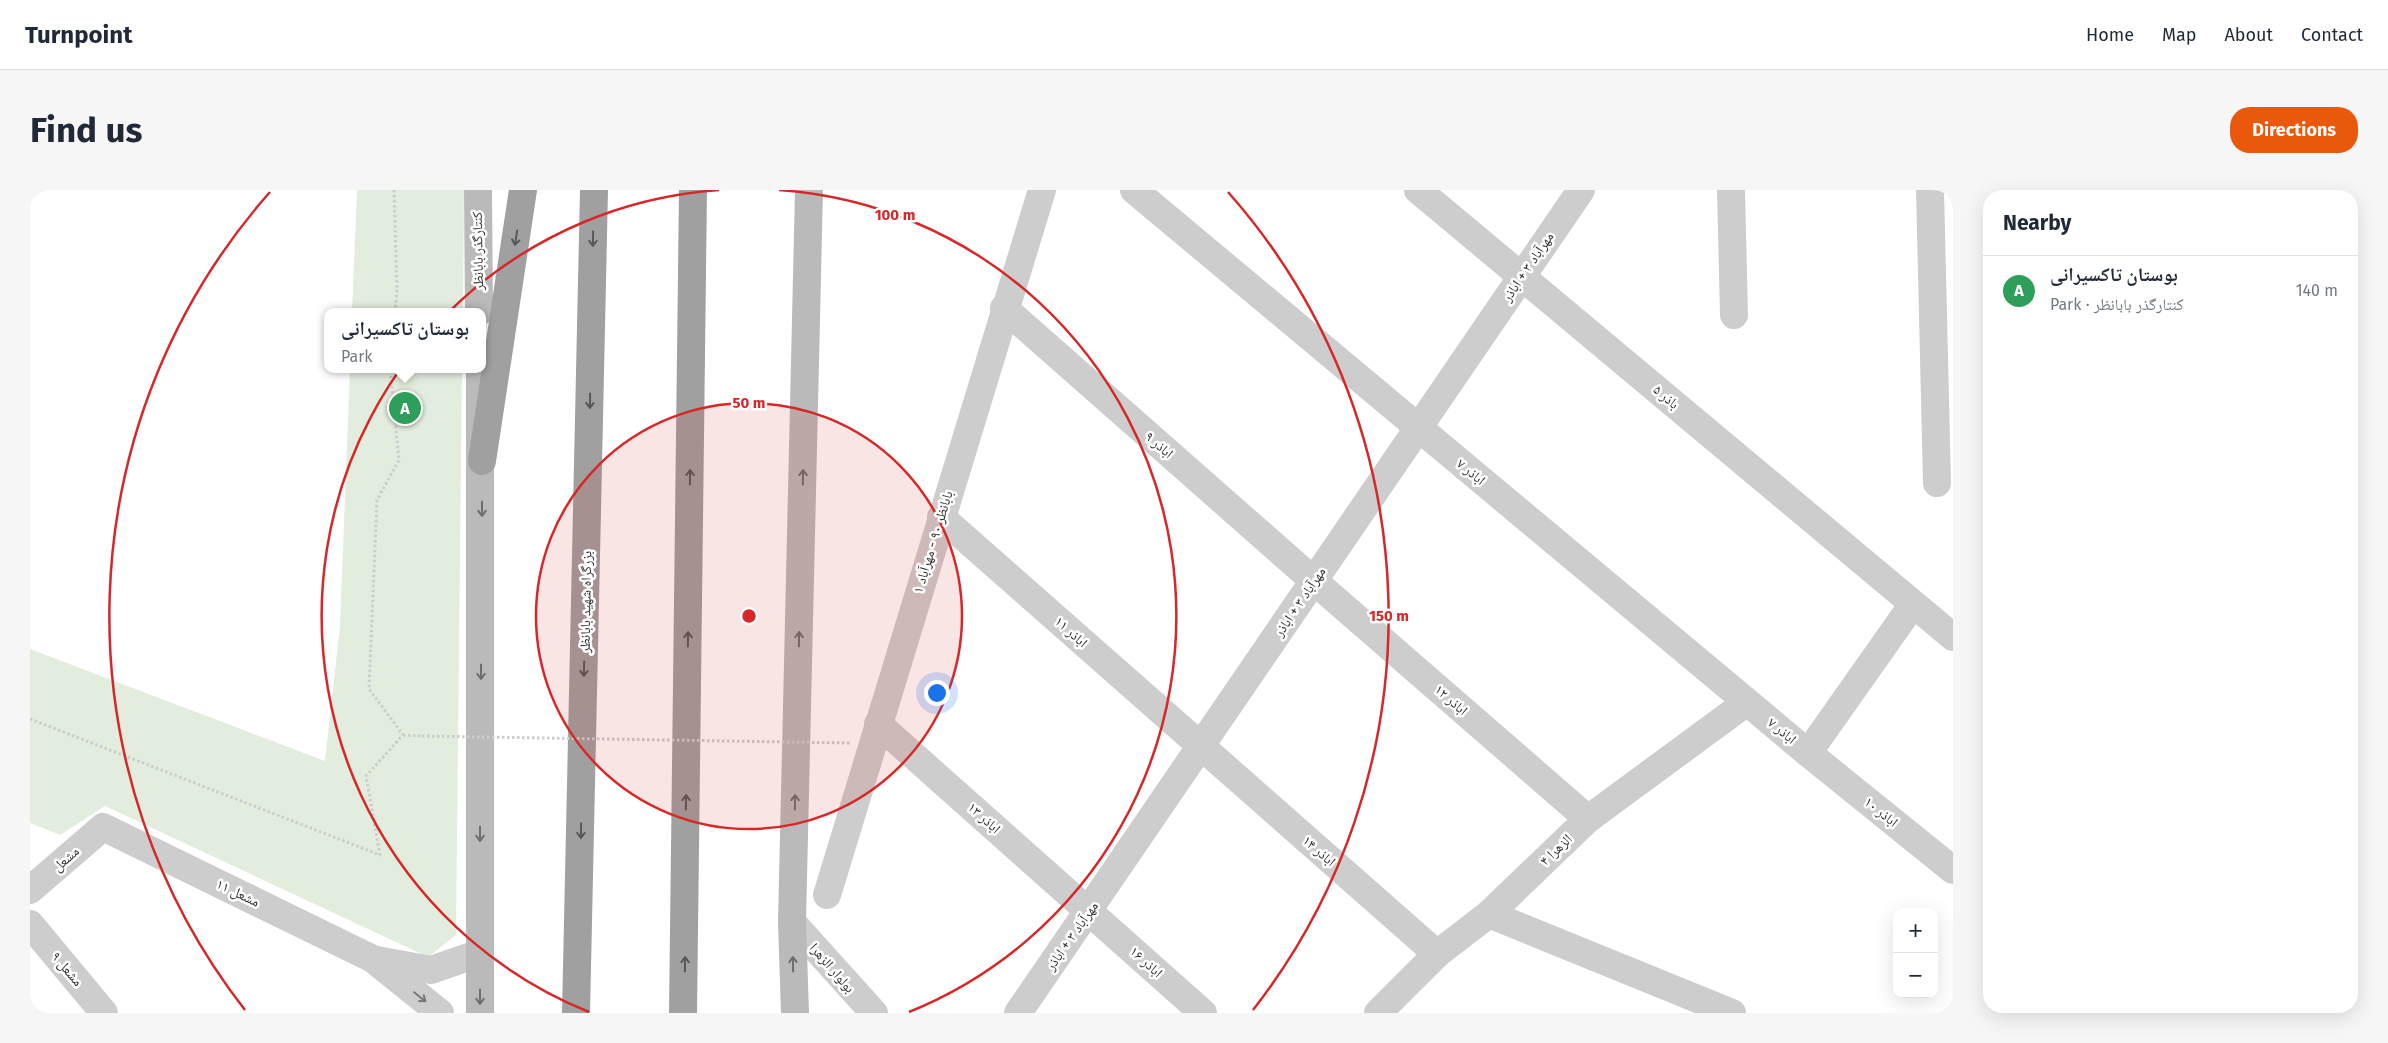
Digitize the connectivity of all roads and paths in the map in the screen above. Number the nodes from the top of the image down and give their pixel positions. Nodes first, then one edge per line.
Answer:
1 (394, 190) edge
2 (478, 190) edge
3 (523, 190) edge
4 (594, 190) edge
5 (693, 190) edge
6 (809, 190) edge
7 (1042, 190) edge
8 (1134, 190) edge
9 (1418, 190) edge
10 (1581, 190) edge
11 (1731, 190) edge
12 (1930, 190) edge
13 (1522, 277) junction
14 (395, 308) edge
15 (479, 308) edge
16 (1004, 308) junction
17 (1734, 315) dead end
18 (390, 373) edge
19 (480, 373) edge
20 (1419, 428) junction
21 (482, 461) junction
22 (1937, 483) dead end
23 (941, 517) junction
24 (1314, 581) junction
25 (1913, 604) junction
26 (1953, 637) edge
27 (1747, 702) junction
28 (30, 719) edge
29 (878, 724) junction
30 (403, 734) junction
31 (850, 743) dead end
32 (1201, 747) junction
33 (1808, 753) junction
34 (1588, 819) junction
35 (103, 827) joint
36 (1953, 870) edge
37 (30, 890) edge
38 (827, 895) dead end
39 (1089, 911) junction
40 (1489, 914) junction
41 (792, 922) junction
42 (30, 924) edge
43 (480, 952) junction
44 (1437, 954) junction
45 (373, 959) junction
46 (104, 1013) edge
47 (440, 1013) edge
48 (480, 1013) edge
49 (576, 1013) edge
50 (683, 1013) edge
51 (795, 1013) edge
52 (874, 1013) edge
53 (1018, 1013) edge
54 (1202, 1013) edge
55 (1378, 1013) edge
56 (1732, 1013) edge

1 - 14 path
2 - 15 main road, کنتارگذر بابانظر
3 -> 21 highway
4 -> 49 highway, بزرگراه شهید بابانظر
50 -> 5 highway
41 -> 6 main road
7 - 16 street, بابانظر ۹۰ - مهرآباد ۱
8 - 20 street, اباذر ۷
9 - 13 street, باذر ۵
10 - 13 street, مهرآباد ۳ + اباذر
11 - 17 street
12 - 22 street
13 - 20 street, مهرآباد ۳ + اباذر
13 - 25 street, باذر ۵
16 - 23 street, بابانظر ۹۰ - مهرآباد ۱
16 - 24 street, اباذر ۹
18 - 30 path
19 - 21 main road
20 - 24 street, مهرآباد ۳ + اباذر
20 - 27 street, اباذر ۷
21 -> 43 main road
23 - 29 street, بابانظر ۹۰ - مهرآباد ۱
23 - 32 street, اباذر ۱۱
24 - 32 street, مهرآباد ۳ + اباذر
24 - 34 street, اباذر ۱۲
25 - 26 street, باذر ۵
25 - 33 street
27 - 33 street, اباذر ۷
27 - 34 street, الزهرا ۴
28 - 30 path
29 - 38 street, بابانظر ۹۰ - مهرآباد ۱
29 - 39 street, اباذر ۱۳
30 - 31 path, bridge
32 - 39 street, مهرآباد ۳ + اباذر
32 - 44 street, اباذر ۱۴
33 - 36 street, اباذر ۱۰
34 - 40 street, الزهرا ۴
35 - 37 street, مشعل
35 - 45 street, مشعل ۱۱
39 - 53 street, مهرآباد ۳ + اباذر
39 - 54 street, اباذر ۱۶
40 - 44 street, الزهرا ۴
40 - 56 street
51 -> 41 main road
41 - 52 street, بولوار الزهرا
42 - 46 street, مشعل ۹
43 - 45 street
43 -> 48 main road
44 - 55 street, الزهرا ۴
45 -> 47 street

